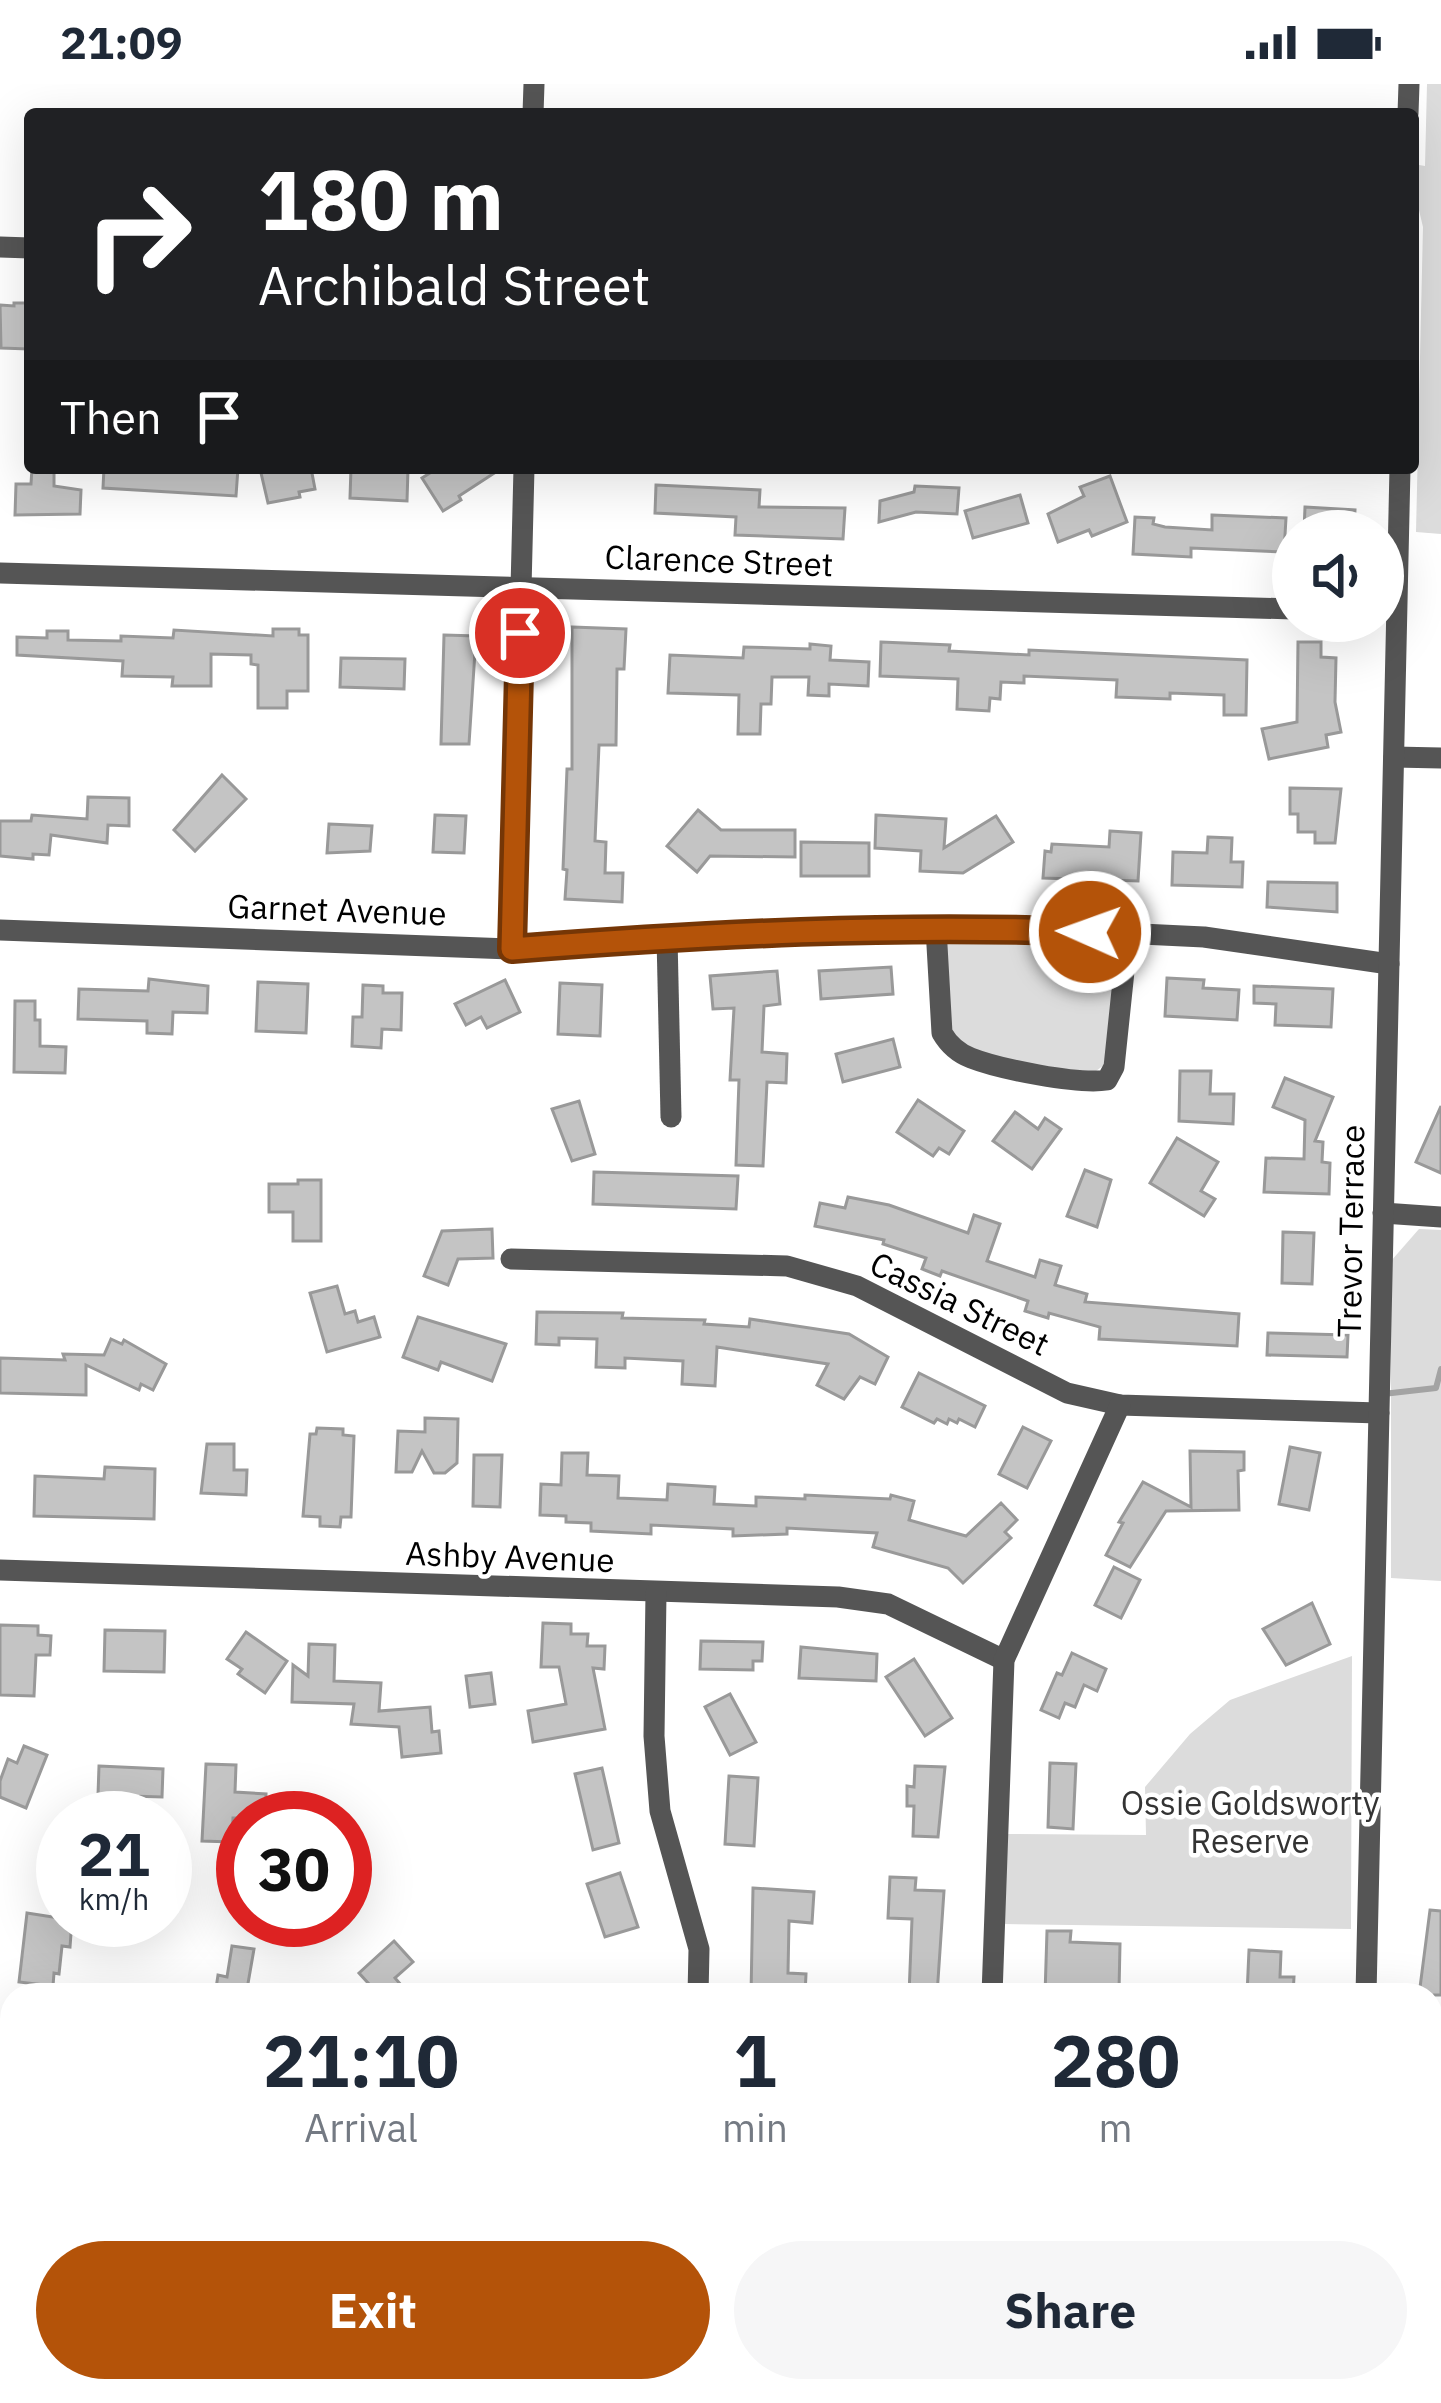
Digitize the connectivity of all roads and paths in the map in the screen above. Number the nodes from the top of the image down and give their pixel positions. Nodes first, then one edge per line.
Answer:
1 (524, 474) edge
2 (1400, 474) edge
3 (1397, 510) edge
4 (0, 573) edge
5 (521, 588) junction
6 (1272, 608) edge
7 (1391, 642) edge
8 (1394, 758) junction
9 (1441, 758) edge
10 (936, 928) junction
11 (0, 930) edge
12 (1128, 933) junction
13 (667, 938) junction
14 (512, 949) junction
15 (1389, 964) junction
16 (671, 1117) dead end
17 (1383, 1213) junction
18 (1441, 1217) edge
19 (511, 1259) dead end
20 (1120, 1405) junction
21 (1379, 1413) junction
22 (0, 1570) edge
23 (656, 1593) junction
24 (1004, 1660) junction
25 (698, 1983) edge
26 (992, 1983) edge
27 (1366, 1983) edge

1 - 5 street
2 - 3 street, Trevor Terrace
4 - 5 street, Clarence Street
5 - 6 street, Clarence Street
5 - 14 street
7 - 8 street, Trevor Terrace
8 - 9 street
8 - 15 street, Trevor Terrace
10 - 12 street, Garnet Avenue
10 - 12 street
10 - 13 street, Garnet Avenue
11 - 14 street, Garnet Avenue
12 - 15 street, Garnet Avenue
13 - 14 street, Garnet Avenue
13 - 16 street
15 - 17 street, Trevor Terrace
17 - 18 street
17 - 21 street, Trevor Terrace
19 - 20 street, Cassia Street
20 - 21 street, Cassia Street
20 - 24 street
21 - 27 street, Trevor Terrace
22 - 23 street, Ashby Avenue
23 - 24 street, Ashby Avenue
23 - 25 street
24 - 26 street

